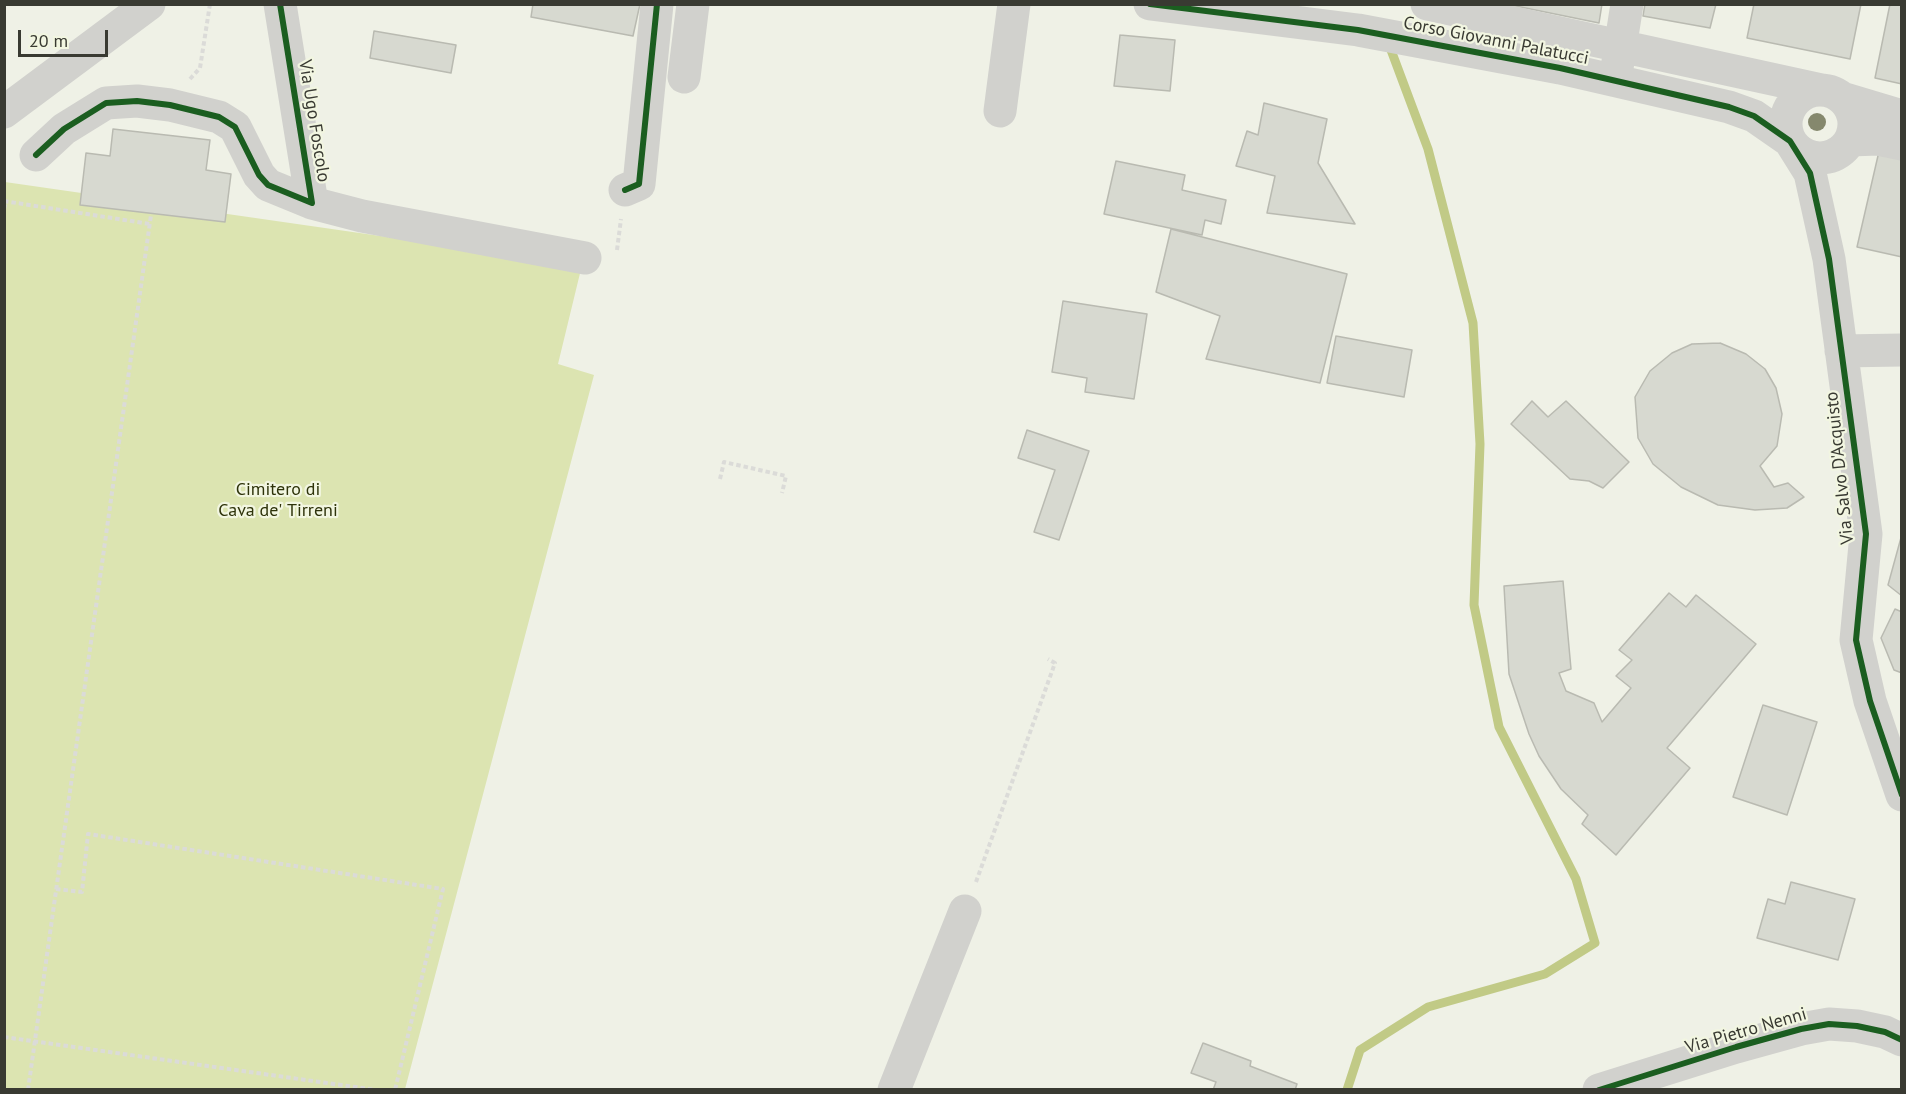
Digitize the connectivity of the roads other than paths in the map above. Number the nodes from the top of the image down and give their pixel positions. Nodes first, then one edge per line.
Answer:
1 (149, 4) edge
2 (280, 4) edge
3 (657, 4) edge
4 (693, 4) edge
5 (1014, 4) edge
6 (1150, 4) edge
7 (1427, 4) edge
8 (1627, 4) edge
9 (1200, 7) edge
10 (1295, 14) edge
11 (1621, 48) junction
12 (684, 77) dead end
13 (1615, 80) junction
14 (1832, 94) junction
15 (1000, 111) dead end
16 (4, 112) edge
17 (1902, 116) edge
18 (1790, 141) junction
19 (1902, 144) edge
20 (1847, 145) junction
21 (36, 155) dead end
22 (625, 190) road end
23 (312, 203) junction
24 (585, 258) road end
25 (1829, 260) junction
26 (1902, 350) edge
27 (1841, 351) junction
28 (1902, 795) edge
29 (965, 911) road end
30 (1902, 1040) edge
31 (894, 1089) edge
32 (1599, 1089) edge

1 - 16 street
2 - 23 street, Via Ugo Foscolo
3 - 22 street
4 - 12 street
5 - 15 street
6 - 9 street, Corso Giovanni Palatucci
7 - 11 street, Corso Giovanni Palatucci
8 - 11 street
9 - 10 street, Corso Giovanni Palatucci
10 - 13 street, Corso Giovanni Palatucci
11 - 13 street
11 - 14 street, Corso Giovanni Palatucci
13 - 18 street, Corso Giovanni Palatucci
14 - 17 street, Corso Giovanni Palatucci
14 - 18 street
14 - 20 street
18 - 20 street, Corso Giovanni Palatucci
18 - 25 street, Via Salvo D'Acquisto
19 - 20 street, Corso Giovanni Palatucci
20 - 25 street, Via Salvo D'Acquisto
21 - 23 street, Via Ugo Foscolo
23 - 24 street
25 - 27 street, Via Salvo D'Acquisto
26 - 27 street
27 - 28 street, Via Salvo D'Acquisto
29 - 31 street
30 - 32 street, Via Pietro Nenni

